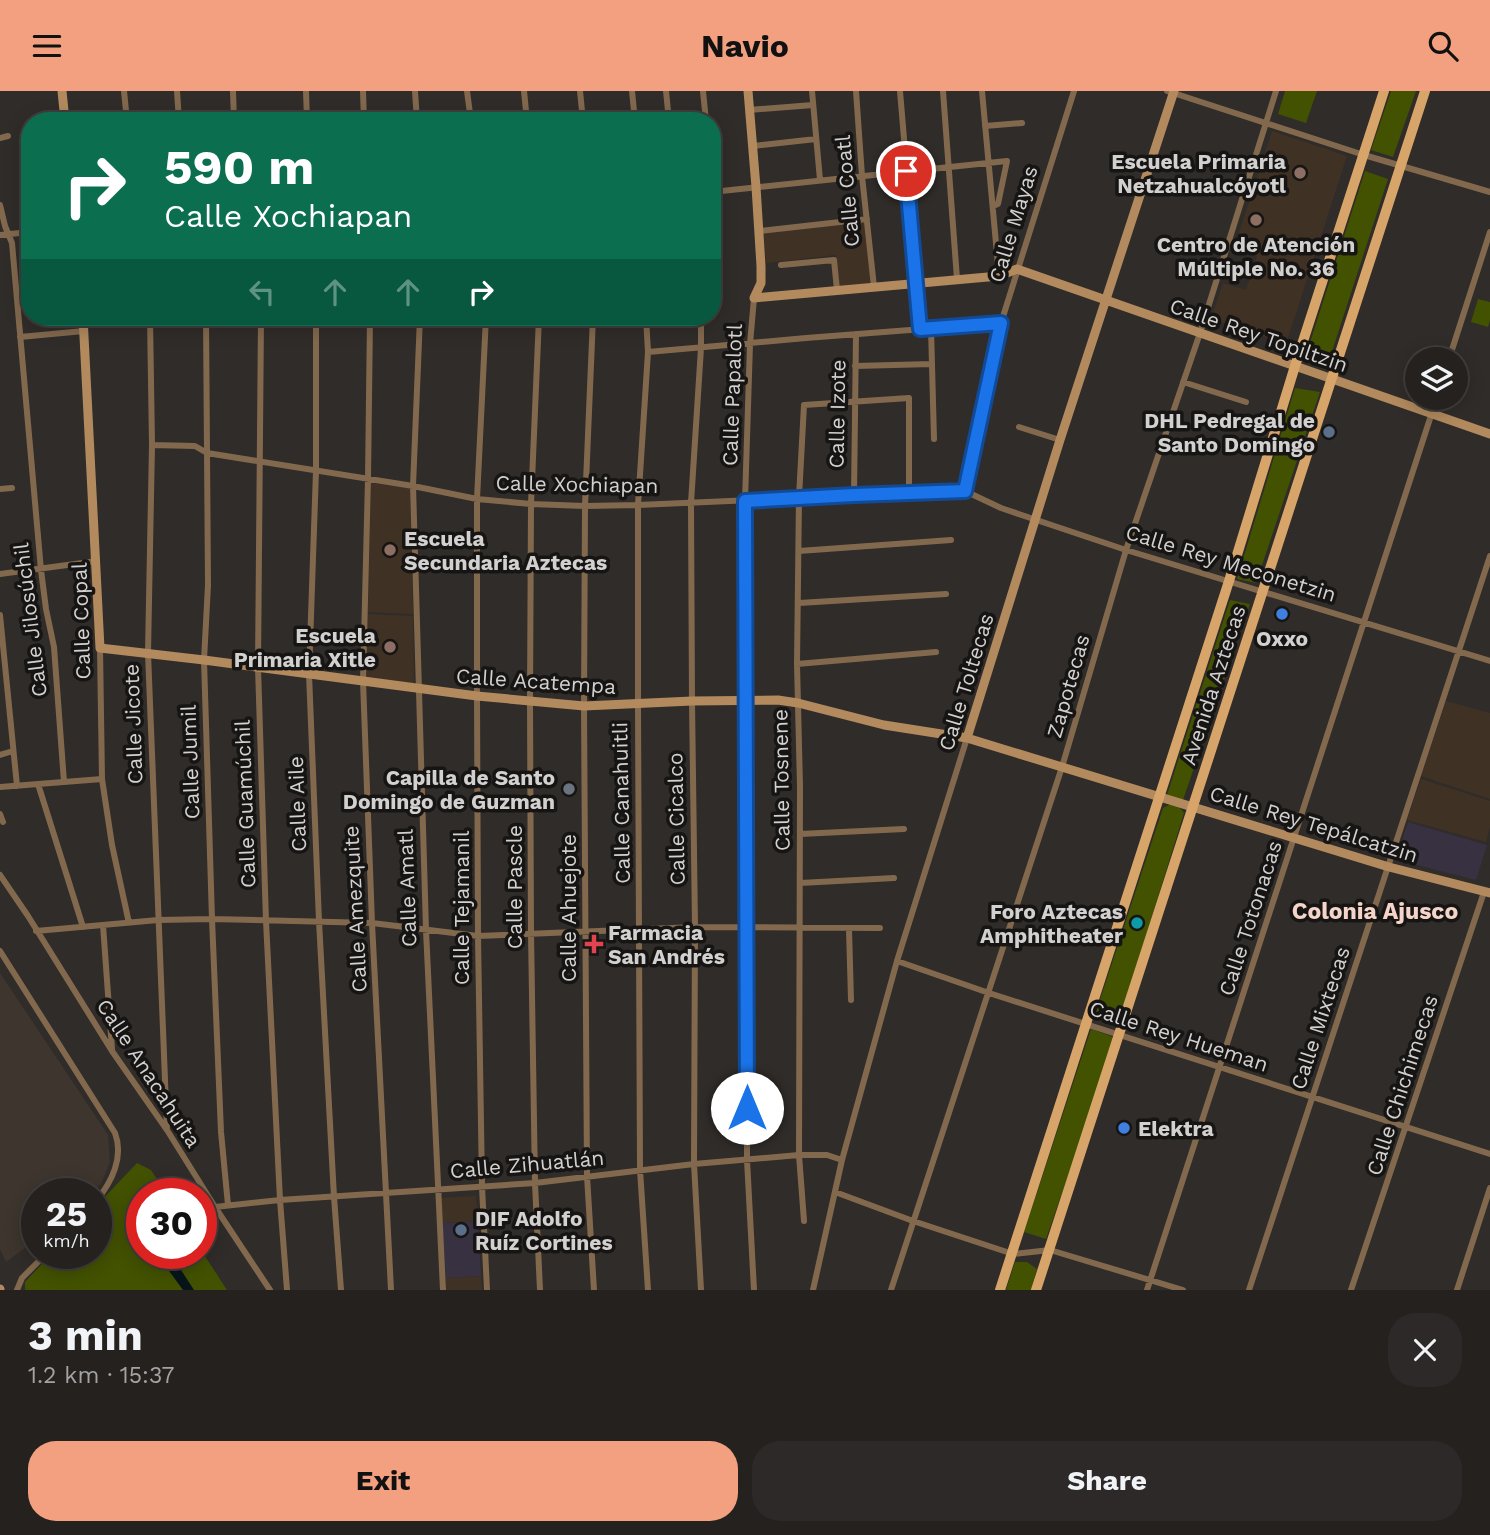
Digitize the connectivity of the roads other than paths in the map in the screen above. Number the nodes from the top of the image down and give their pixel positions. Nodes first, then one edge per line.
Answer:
1 (62, 91) edge
2 (124, 91) edge
3 (177, 91) edge
4 (233, 91) edge
5 (306, 91) edge
6 (363, 91) edge
7 (415, 91) edge
8 (467, 91) edge
9 (524, 91) edge
10 (580, 91) edge
11 (632, 91) edge
12 (666, 91) edge
13 (703, 91) edge
14 (748, 91) edge
15 (811, 91) edge
16 (856, 91) edge
17 (900, 91) edge
18 (943, 91) edge
19 (982, 91) edge
20 (1074, 91) edge
21 (1276, 91) edge
22 (1384, 91) edge
23 (1425, 91) edge
24 (1171, 92) edge
25 (813, 105) junction
26 (749, 110) junction
27 (64, 112) edge
28 (126, 112) edge
29 (178, 112) edge
30 (234, 112) edge
31 (307, 112) edge
32 (364, 112) edge
33 (416, 112) edge
34 (470, 112) edge
35 (526, 112) edge
36 (582, 112) edge
37 (634, 112) edge
38 (668, 112) edge
39 (705, 112) edge
40 (1265, 122) junction
41 (1022, 123) dead end
42 (985, 126) junction
43 (816, 139) junction
44 (752, 146) junction
45 (1364, 155) junction
46 (988, 163) junction
47 (1402, 166) junction
48 (949, 167) junction
49 (906, 171) junction
50 (862, 176) junction
51 (820, 180) junction
52 (756, 187) junction
53 (721, 192) edge
54 (1490, 192) edge
55 (0, 205) edge
56 (993, 206) junction
57 (867, 219) junction
58 (759, 231) junction
59 (1490, 232) edge
60 (21, 233) edge
61 (9, 234) junction
62 (0, 235) edge
63 (781, 265) dead end
64 (1017, 269) junction
65 (999, 276) junction
66 (957, 279) junction
67 (916, 283) junction
68 (874, 287) junction
69 (837, 290) junction
70 (754, 298) junction
71 (1105, 300) junction
72 (1001, 323) junction
73 (70, 326) edge
74 (84, 326) edge
75 (150, 326) edge
76 (206, 326) edge
77 (261, 326) edge
78 (316, 326) edge
79 (370, 326) edge
80 (420, 326) edge
81 (486, 326) edge
82 (539, 326) edge
83 (593, 326) edge
84 (647, 326) edge
85 (701, 326) edge
86 (931, 328) junction
87 (920, 329) junction
88 (1200, 333) junction
89 (856, 334) junction
90 (20, 337) junction
91 (750, 344) junction
92 (1453, 347) edge
93 (701, 348) junction
94 (648, 352) junction
95 (932, 364) junction
96 (855, 366) junction
97 (1295, 366) junction
98 (1333, 379) junction
99 (1183, 382) junction
100 (855, 401) junction
101 (1246, 402) dead end
102 (1433, 410) edge
103 (1432, 414) junction
104 (1019, 428) dead end
105 (1490, 434) edge
106 (934, 439) dead end
107 (1060, 440) junction
108 (152, 445) junction
109 (207, 453) junction
110 (261, 461) junction
111 (316, 471) junction
112 (368, 479) junction
113 (413, 486) junction
114 (12, 488) dead end
115 (0, 489) edge
116 (965, 491) junction
117 (909, 493) junction
118 (854, 495) junction
119 (799, 497) junction
120 (477, 499) junction
121 (745, 501) junction
122 (691, 503) junction
123 (531, 504) junction
124 (638, 505) junction
125 (585, 506) junction
126 (1035, 520) junction
127 (951, 540) dead end
128 (1126, 549) junction
129 (799, 551) junction
130 (1490, 557) edge
131 (97, 561) junction
132 (41, 570) junction
133 (0, 574) edge
134 (1229, 581) junction
135 (1263, 592) junction
136 (946, 594) dead end
137 (799, 603) junction
138 (0, 615) edge
139 (1364, 623) junction
140 (100, 648) junction
141 (936, 652) dead end
142 (1458, 652) junction
143 (148, 653) junction
144 (204, 660) junction
145 (1490, 661) edge
146 (797, 664) junction
147 (258, 667) junction
148 (309, 674) junction
149 (363, 681) junction
150 (418, 688) junction
151 (478, 695) junction
152 (746, 700) junction
153 (530, 701) junction
154 (692, 701) junction
155 (798, 703) junction
156 (638, 704) junction
157 (584, 706) junction
158 (967, 738) junction
159 (13, 751) junction
160 (0, 755) edge
161 (1062, 767) junction
162 (102, 779) junction
163 (64, 782) junction
164 (38, 784) junction
165 (17, 786) junction
166 (0, 787) edge
167 (1160, 797) junction
168 (1194, 806) junction
169 (0, 814) edge
170 (3, 823) dead end
171 (904, 829) dead end
172 (800, 834) junction
173 (1294, 838) junction
174 (1389, 867) junction
175 (0, 875) edge
176 (894, 878) dead end
177 (800, 883) junction
178 (1487, 893) edge
179 (212, 919) junction
180 (158, 920) junction
181 (265, 921) junction
182 (319, 921) junction
183 (129, 923) junction
184 (372, 923) junction
185 (103, 925) junction
186 (83, 927) junction
187 (695, 927) junction
188 (747, 927) junction
189 (799, 928) junction
190 (880, 928) dead end
191 (849, 929) junction
192 (426, 930) junction
193 (640, 930) junction
194 (36, 931) junction
195 (585, 931) junction
196 (531, 933) junction
197 (478, 936) junction
198 (0, 951) edge
199 (897, 961) junction
200 (989, 993) junction
201 (851, 1000) dead end
202 (1086, 1024) junction
203 (1120, 1035) junction
204 (112, 1051) junction
205 (1220, 1067) junction
206 (1312, 1097) junction
207 (1406, 1128) junction
208 (167, 1130) junction
209 (1490, 1154) edge
210 (799, 1155) junction
211 (747, 1160) junction
212 (842, 1160) junction
213 (694, 1164) junction
214 (640, 1170) junction
215 (587, 1176) junction
216 (111, 1178) edge
217 (197, 1178) edge
218 (535, 1182) junction
219 (482, 1186) junction
220 (1490, 1188) edge
221 (438, 1189) junction
222 (835, 1192) junction
223 (387, 1193) junction
224 (334, 1197) junction
225 (280, 1200) junction
226 (228, 1205) junction
227 (217, 1207) edge
228 (217, 1210) edge
229 (804, 1221) dead end
230 (912, 1221) junction
231 (1050, 1249) junction
232 (1013, 1254) junction
233 (31, 1269) edge
234 (1150, 1280) junction
235 (17, 1290) edge
236 (270, 1290) edge
237 (287, 1290) edge
238 (341, 1290) edge
239 (391, 1290) edge
240 (443, 1290) edge
241 (487, 1290) edge
242 (540, 1290) edge
243 (594, 1290) edge
244 (648, 1290) edge
245 (701, 1290) edge
246 (754, 1290) edge
247 (813, 1290) edge
248 (891, 1290) edge
249 (1000, 1290) edge
250 (1036, 1290) edge
251 (1147, 1290) edge
252 (1183, 1290) edge
253 (1249, 1290) edge
254 (1352, 1290) edge
255 (1458, 1290) edge

1 - 27 street
2 - 28 street
3 - 29 street
4 - 30 street
5 - 31 street
6 - 32 street
7 - 33 street
8 - 34 street
9 - 35 street
10 - 36 street
11 - 37 street
12 - 38 street
13 - 39 street
14 - 26 street, Calle Papalotl
15 - 25 street
16 - 50 street, Calle Coatl
17 - 49 street
18 - 48 street
19 - 42 street
20 - 64 street, Calle Mayas
21 - 40 street, Zapotecas
22 - 45 main road, Avenida Aztecas
23 - 47 main road, Avenida Aztecas
24 - 40 street
24 - 71 street, Calle Toltecas
25 - 26 street
25 - 43 street
26 - 44 street, Calle Papalotl
40 - 45 street
40 - 88 street, Zapotecas
41 - 42 street
42 - 46 street
43 - 44 street
43 - 51 street
44 - 52 street, Calle Papalotl
45 - 47 street
45 - 97 main road, Avenida Aztecas
46 - 48 street
46 - 56 street
46 - 56 street
47 - 54 street
47 - 98 main road, Avenida Aztecas
48 - 49 street
48 - 66 street
49 - 50 street
49 - 67 street
50 - 51 street
50 - 57 street, Calle Coatl
51 - 52 street
52 - 53 street
52 - 58 street, Calle Papalotl
55 - 61 street, Calle Jilosúchil
56 - 65 street
57 - 58 street
57 - 68 street, Calle Coatl
58 - 70 street, Calle Papalotl
59 - 92 street
60 - 61 street
61 - 62 street
61 - 90 street, Calle Jilosúchil
63 - 69 street
64 - 65 street
64 - 71 street, Calle Rey Topiltzin
64 - 72 street, Calle Mayas
65 - 66 street
66 - 67 street
67 - 68 street
67 - 87 street
68 - 69 street
69 - 70 street
70 - 91 street, Calle Papalotl
71 - 88 street, Calle Rey Topiltzin
71 - 107 street, Calle Toltecas
72 - 86 street
72 - 116 street, Calle Mayas
73 - 90 street
74 - 131 street, Calle Copal
75 - 108 street, Calle Jicote
76 - 109 street, Calle Jumil
77 - 110 street, Calle Guamúchil
78 - 111 street, Calle Aile
79 - 112 street, Calle Amezquite
80 - 113 street, Calle Amatl
81 - 120 street, Calle Tejamanil
82 - 123 street, Calle Pascle
83 - 125 street, Calle Ahuejote
84 - 94 street, Calle Canahuitli
85 - 93 street, Calle Cicalco
86 - 87 street
86 - 95 street
87 - 89 street
88 - 97 street, Calle Rey Topiltzin
88 - 99 street, Zapotecas
89 - 91 street
89 - 96 street, Calle Izote
90 - 132 street, Calle Jilosúchil
91 - 93 street
91 - 121 street, Calle Papalotl
93 - 94 street
93 - 122 street, Calle Cicalco
94 - 124 street, Calle Canahuitli
95 - 96 street
95 - 106 street
96 - 100 street, Calle Izote
97 - 98 street, Calle Rey Topiltzin
97 - 134 main road, Avenida Aztecas
98 - 103 street, Calle Rey Topiltzin
98 - 135 main road, Avenida Aztecas
99 - 101 street
99 - 128 street, Zapotecas
100 - 117 street
100 - 118 street, Calle Izote
100 - 119 street, Calle Tosnene
102 - 103 street, Calle Totonacas
103 - 105 street, Calle Rey Topiltzin
103 - 139 street, Calle Totonacas
104 - 107 street
107 - 126 street, Calle Toltecas
108 - 109 street, Calle Xochiapan
108 - 143 street, Calle Jicote
109 - 110 street, Calle Xochiapan
109 - 144 street, Calle Jumil
110 - 111 street, Calle Xochiapan
110 - 147 street, Calle Guamúchil
111 - 112 street, Calle Xochiapan
111 - 148 street, Calle Aile
112 - 113 street, Calle Xochiapan
112 - 149 street, Calle Amezquite
113 - 120 street, Calle Xochiapan
113 - 150 street, Calle Amatl
114 - 115 street
116 - 117 street, Calle Xochiapan
116 - 126 street, Calle Rey Meconetzin
117 - 118 street, Calle Xochiapan
118 - 119 street, Calle Xochiapan
119 - 121 street, Calle Xochiapan
119 - 129 street, Calle Tosnene
120 - 123 street, Calle Xochiapan
120 - 151 street, Calle Tejamanil
121 - 122 street, Calle Xochiapan
121 - 152 street, Calle Papalotl
122 - 124 street, Calle Xochiapan
122 - 154 street, Calle Cicalco
123 - 125 street, Calle Xochiapan
123 - 153 street, Calle Pascle
124 - 125 street, Calle Xochiapan
124 - 156 street, Calle Canahuitli
125 - 157 street, Calle Ahuejote
126 - 128 street, Calle Rey Meconetzin
126 - 158 street, Calle Toltecas
127 - 129 street
128 - 134 street, Calle Rey Meconetzin
128 - 161 street, Zapotecas
129 - 137 street, Calle Tosnene
130 - 142 street, Calle Mixtecas
131 - 132 street
131 - 140 street, Calle Copal
132 - 133 street
132 - 163 street, Calle Jilosúchil
134 - 135 street, Calle Rey Meconetzin
134 - 167 main road, Avenida Aztecas
135 - 139 street, Calle Rey Meconetzin
135 - 168 main road, Avenida Aztecas
136 - 137 street
137 - 146 street, Calle Tosnene
138 - 159 street
139 - 142 street, Calle Rey Meconetzin
139 - 173 street, Calle Totonacas
140 - 143 street, Calle Acatempa
140 - 162 street, Calle Copal
141 - 146 street
142 - 145 street, Calle Rey Meconetzin
142 - 174 street, Calle Mixtecas
143 - 144 street, Calle Acatempa
143 - 180 street, Calle Jicote
144 - 147 street, Calle Acatempa
144 - 179 street, Calle Jumil
146 - 155 street, Calle Tosnene
147 - 148 street, Calle Acatempa
147 - 181 street, Calle Guamúchil
148 - 149 street, Calle Acatempa
148 - 182 street, Calle Aile
149 - 150 street, Calle Acatempa
149 - 184 street, Calle Amezquite
150 - 151 street, Calle Acatempa
150 - 192 street, Calle Amatl
151 - 153 street, Calle Acatempa
151 - 197 street, Calle Tejamanil
152 - 154 street, Calle Acatempa
152 - 155 street, Calle Acatempa
152 - 188 street, Calle Papalotl
153 - 157 street, Calle Acatempa
153 - 196 street, Calle Pascle
154 - 156 street, Calle Acatempa
154 - 187 street, Calle Cicalco
155 - 158 street, Calle Acatempa
155 - 172 street, Calle Tosnene
156 - 157 street, Calle Acatempa
156 - 193 street, Calle Canahuitli
157 - 195 street, Calle Ahuejote
158 - 161 street, Calle Rey Tepálcatzin
158 - 199 street, Calle Toltecas
159 - 160 street
159 - 165 street
161 - 167 street, Calle Rey Tepálcatzin
161 - 200 street, Zapotecas
162 - 163 street
162 - 183 street, Calle Copal
163 - 164 street
164 - 165 street
164 - 186 street
165 - 166 street
167 - 168 street, Calle Rey Tepálcatzin
167 - 202 main road, Avenida Aztecas
168 - 173 street, Calle Rey Tepálcatzin
168 - 203 main road, Avenida Aztecas
169 - 170 street
171 - 172 street
172 - 177 street, Calle Tosnene
173 - 174 street, Calle Rey Tepálcatzin
173 - 205 street, Calle Totonacas
174 - 178 street, Calle Rey Tepálcatzin
174 - 206 street, Calle Mixtecas
175 - 194 street, Calle Anacahuita
176 - 177 street
177 - 189 street, Calle Tosnene
178 - 207 street, Calle Chichimecas
179 - 180 street
179 - 181 street
179 - 226 street, Calle Jumil
180 - 183 street
180 - 208 street, Calle Jicote
181 - 182 street
181 - 225 street, Calle Guamúchil
182 - 184 street
182 - 224 street, Calle Aile
183 - 185 street
184 - 192 street
184 - 223 street, Calle Amezquite
185 - 186 street
185 - 204 street
186 - 194 street
187 - 188 street
187 - 193 street
187 - 213 street, Calle Cicalco
188 - 189 street
188 - 211 street, Calle Papalotl
189 - 191 street
189 - 210 street, Calle Tosnene
190 - 191 street
191 - 201 street
192 - 197 street
192 - 221 street, Calle Amatl
193 - 195 street
193 - 214 street, Calle Canahuitli
194 - 204 street, Calle Anacahuita
195 - 196 street
195 - 215 street, Calle Ahuejote
196 - 197 street
196 - 218 street, Calle Pascle
197 - 219 street, Calle Tejamanil
198 - 216 street
199 - 200 street, Calle Rey Hueman
199 - 212 street, Calle Toltecas
200 - 202 street, Calle Rey Hueman
200 - 230 street, Zapotecas
202 - 203 street, Calle Rey Hueman
202 - 232 main road, Avenida Aztecas
203 - 205 street, Calle Rey Hueman
203 - 231 main road, Avenida Aztecas
204 - 208 street, Calle Anacahuita
205 - 206 street, Calle Rey Hueman
205 - 234 street, Calle Totonacas
206 - 207 street, Calle Rey Hueman
206 - 253 street, Calle Mixtecas
207 - 209 street, Calle Rey Hueman
207 - 254 street, Calle Chichimecas
208 - 217 street, Calle Anacahuita
210 - 211 street, Calle Zihuatlán
210 - 212 street, Calle Zihuatlán
210 - 229 street, Calle Tosnene
211 - 213 street, Calle Zihuatlán
211 - 246 street, Calle Papalotl
212 - 222 street, Calle Toltecas
213 - 214 street, Calle Zihuatlán
213 - 245 street, Calle Cicalco
214 - 215 street, Calle Zihuatlán
214 - 244 street, Calle Canahuitli
215 - 218 street, Calle Zihuatlán
215 - 243 street, Calle Ahuejote
218 - 219 street, Calle Zihuatlán
218 - 242 street, Calle Pascle
219 - 221 street, Calle Zihuatlán
219 - 241 street, Calle Tejamanil
220 - 255 street
221 - 223 street, Calle Zihuatlán
221 - 240 street, Calle Amatl
222 - 230 street
222 - 247 street, Calle Toltecas
223 - 224 street, Calle Zihuatlán
223 - 239 street, Calle Amezquite
224 - 225 street, Calle Zihuatlán
224 - 238 street, Calle Aile
225 - 226 street, Calle Zihuatlán
225 - 237 street, Calle Guamúchil
226 - 227 street, Calle Zihuatlán
228 - 236 street, Calle Anacahuita
230 - 232 street
230 - 248 street, Zapotecas
231 - 232 street
231 - 234 street
231 - 250 main road, Avenida Aztecas
232 - 249 main road, Avenida Aztecas
233 - 235 street
234 - 251 street, Calle Totonacas
234 - 252 street

